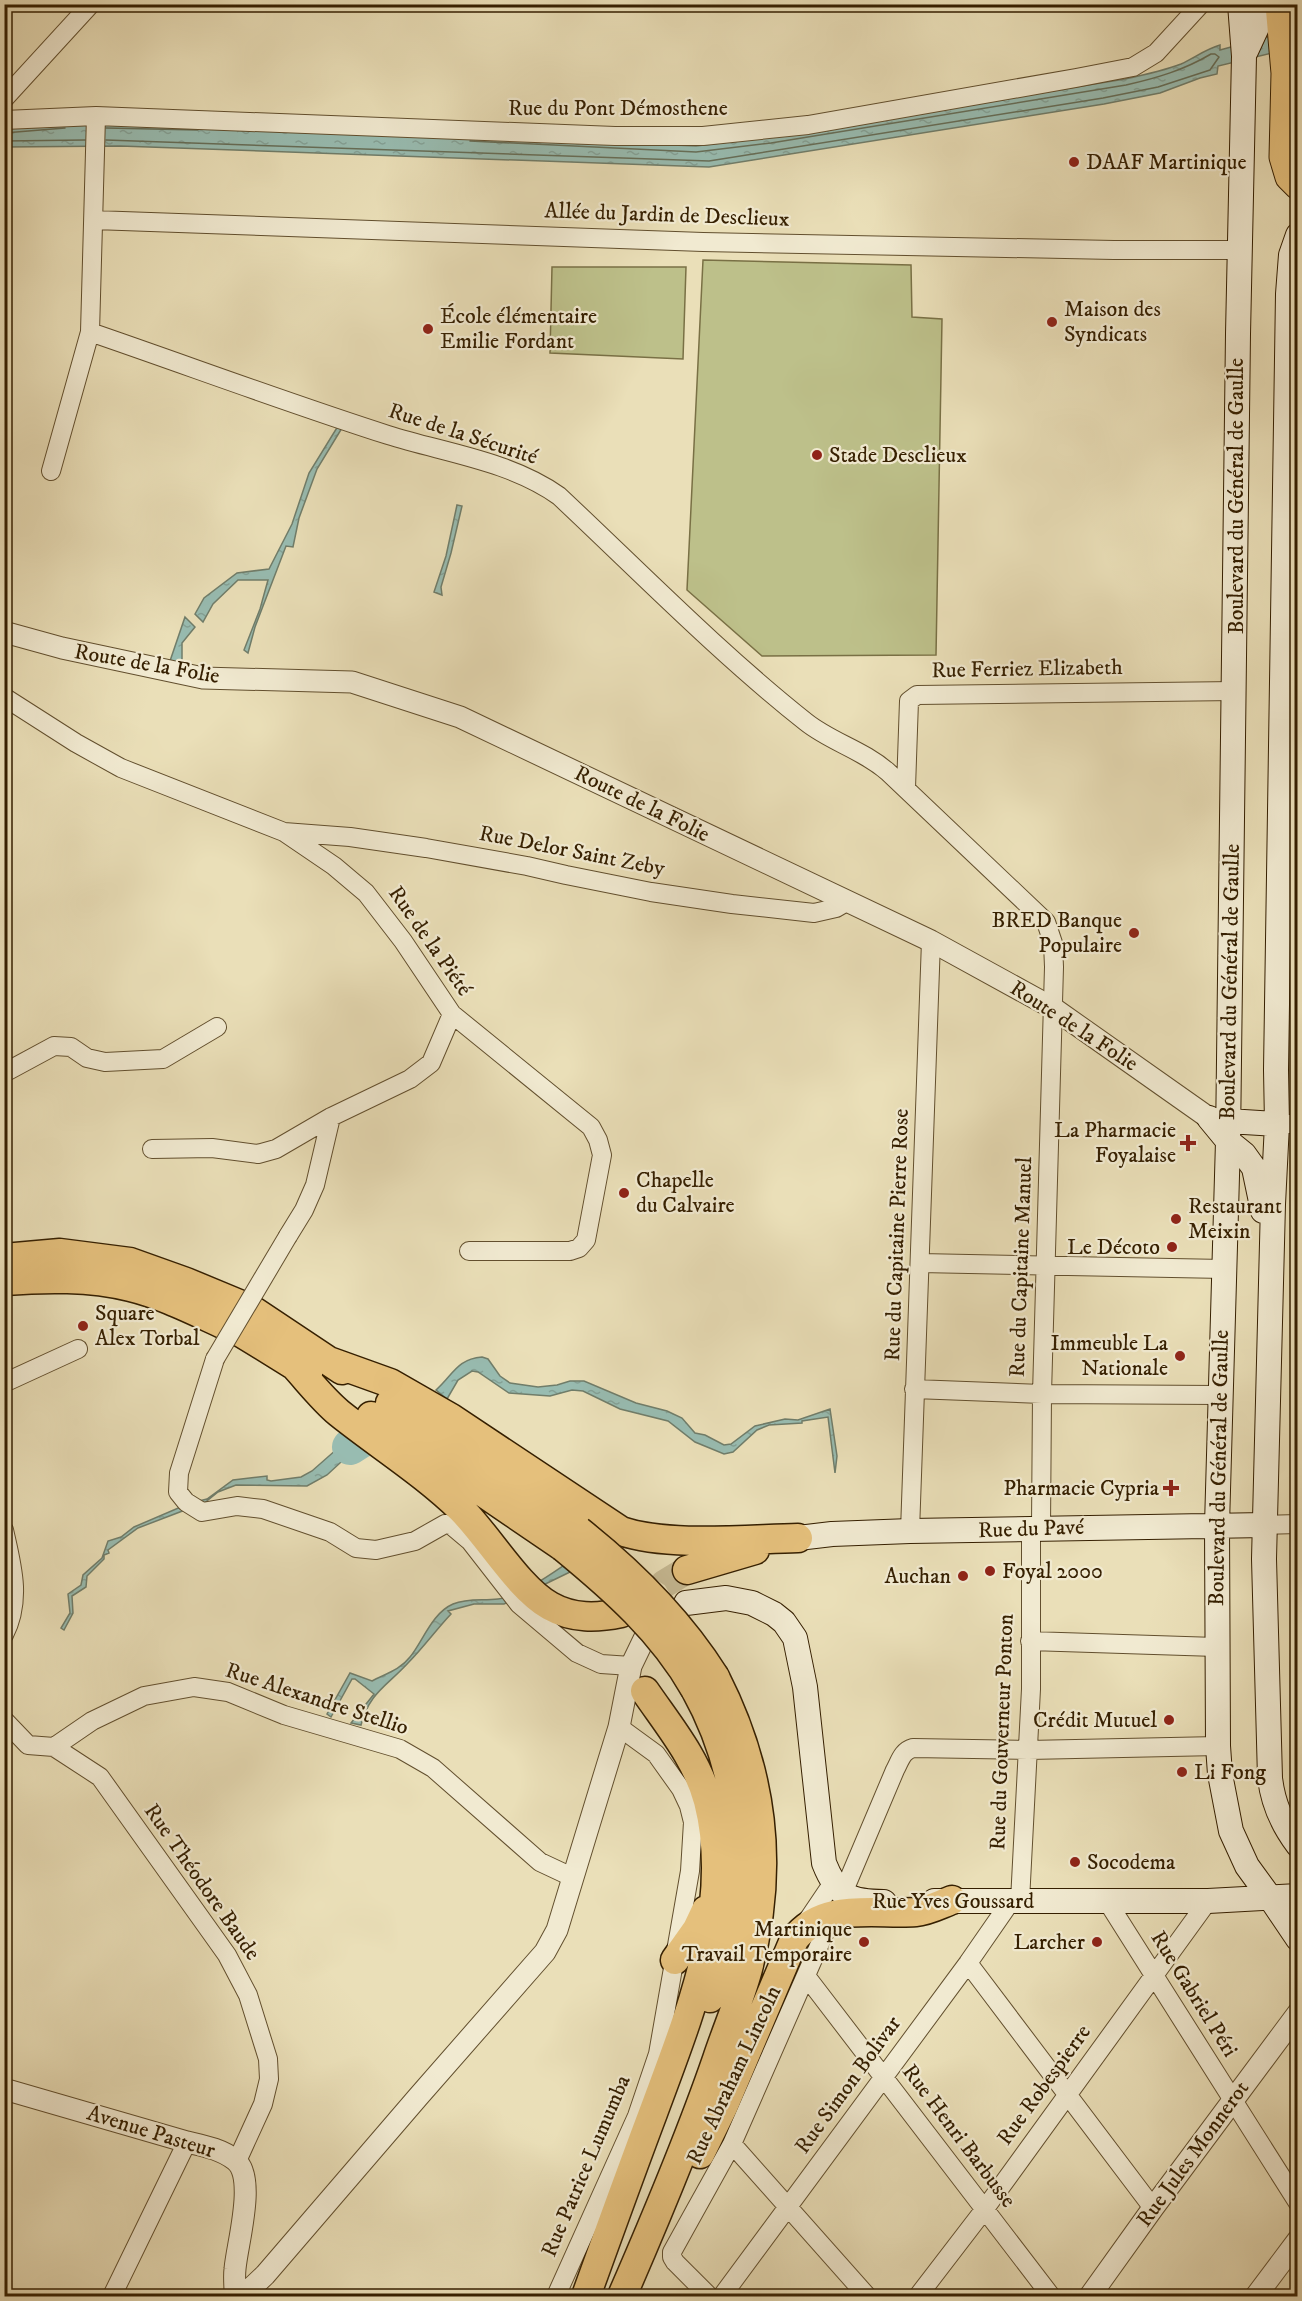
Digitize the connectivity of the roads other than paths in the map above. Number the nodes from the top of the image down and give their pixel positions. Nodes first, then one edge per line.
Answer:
1 (90, 4) edge
2 (1201, 4) edge
3 (1242, 4) edge
4 (1274, 4) edge
5 (1279, 4) edge
6 (1259, 23) junction
7 (1283, 48) junction
8 (1244, 56) junction
9 (4, 99) edge
10 (96, 116) junction
11 (4, 120) edge
12 (1298, 186) edge
13 (94, 220) junction
14 (1298, 235) edge
15 (1240, 250) junction
16 (90, 332) junction
17 (51, 471) dead end
18 (4, 632) edge
19 (1235, 691) junction
20 (4, 697) edge
21 (906, 788) junction
22 (1289, 806) edge
23 (284, 832) junction
24 (848, 901) junction
25 (931, 941) junction
26 (1053, 1008) junction
27 (452, 1014) junction
28 (217, 1027) dead end
29 (4, 1073) edge
30 (331, 1117) junction
31 (1287, 1124) edge
32 (1222, 1126) junction
33 (152, 1149) dead end
34 (469, 1251) dead end
35 (4, 1258) edge
36 (920, 1263) junction
37 (1045, 1265) junction
38 (1224, 1269) junction
39 (4, 1281) edge
40 (1270, 1303) junction
41 (239, 1318) junction
42 (78, 1349) dead end
43 (326, 1360) junction
44 (292, 1363) junction
45 (4, 1383) edge
46 (914, 1389) junction
47 (1042, 1394) junction
48 (1219, 1395) junction
49 (1298, 1524) edge
50 (1217, 1525) junction
51 (1265, 1525) junction
52 (1036, 1528) junction
53 (4, 1530) edge
54 (910, 1532) junction
55 (571, 1539) junction
56 (798, 1539) junction
57 (687, 1569) tunnel mouth
58 (521, 1593) junction
59 (686, 1603) dead end
60 (621, 1613) dead end
61 (4, 1635) edge
62 (644, 1639) tunnel mouth
63 (1030, 1641) junction
64 (1216, 1647) junction
65 (631, 1666) junction
66 (645, 1691) dead end
67 (4, 1720) edge
68 (619, 1727) junction
69 (1218, 1746) junction
70 (54, 1747) junction
71 (1028, 1750) junction
72 (746, 1800) junction
73 (1298, 1845) edge
74 (572, 1876) junction
75 (715, 1882) junction
76 (1298, 1896) edge
77 (838, 1897) junction
78 (1271, 1899) junction
79 (952, 1900) joint
80 (1015, 1901) junction
81 (1107, 1901) junction
82 (1208, 1901) junction
83 (1297, 1938) edge
84 (675, 1960) junction
85 (968, 1963) junction
86 (806, 1976) junction
87 (1154, 1976) junction
88 (1298, 2013) edge
89 (884, 2077) junction
90 (4, 2089) edge
91 (1067, 2094) junction
92 (1233, 2101) junction
93 (187, 2142) junction
94 (732, 2144) junction
95 (237, 2161) junction
96 (1298, 2203) edge
97 (788, 2206) junction
98 (1153, 2208) junction
99 (984, 2210) junction
100 (1298, 2240) edge
101 (235, 2294) edge
102 (112, 2296) edge
103 (556, 2296) edge
104 (586, 2296) edge
105 (624, 2296) edge
106 (709, 2296) edge
107 (722, 2296) edge
108 (867, 2296) edge
109 (918, 2296) edge
110 (1051, 2296) edge
111 (1090, 2296) edge
112 (1256, 2296) edge

1 - 9 street
2 - 10 street, Rue du Pont Démosthene
3 - 6 main road, Boulevard du Général de Gaulle
3 - 8 main road, Boulevard du Général de Gaulle
4 - 6 main road
5 - 7 main road
6 - 7 main road, Boulevard du Général de Gaulle
6 - 8 main road
7 - 12 main road
8 - 15 main road, Boulevard du Général de Gaulle
10 - 11 street, Rue du Pont Démosthene
10 - 13 street
13 - 15 street, Allée du Jardin de Desclieux
13 - 16 street
14 - 22 main road, Boulevard du Général de Gaulle
15 - 19 main road, Boulevard du Général de Gaulle
16 - 17 street
16 - 21 street, Rue de la Sécurité
18 - 24 street, Route de la Folie
19 - 21 street, Rue Ferriez Elizabeth
19 - 32 main road, Boulevard du Général de Gaulle
20 - 23 street, Rue de la Piété
21 - 26 street, Rue de la Sécurité
22 - 31 main road, Boulevard du Général de Gaulle
23 - 24 street, Rue Delor Saint Zeby
23 - 27 street, Rue de la Piété
24 - 25 street, Route de la Folie
25 - 26 street, Route de la Folie
25 - 36 street, Rue du Capitaine Pierre Rose
26 - 32 street, Route de la Folie
26 - 37 street, Rue du Capitaine Manuel
27 - 30 street
27 - 34 street, Rue de la Piété
28 - 29 street
30 - 33 street
30 - 58 street, bridge
31 - 32 main road
31 - 40 main road, Boulevard du Général de Gaulle
32 - 38 main road, Boulevard du Général de Gaulle
32 - 40 main road
35 - 41 highway
36 - 37 street
36 - 46 street, Rue du Capitaine Pierre Rose
37 - 38 street
37 - 47 street, Rue du Capitaine Manuel
38 - 48 main road, Boulevard du Général de Gaulle
39 - 41 highway
40 - 51 main road, Boulevard du Général de Gaulle
41 - 43 highway
41 - 44 highway
42 - 45 street
43 - 55 highway
43 - 56 highway
44 - 55 highway
44 - 58 highway
46 - 47 street
46 - 54 street, Rue du Capitaine Pierre Rose
47 - 48 street
47 - 52 street, Rue du Capitaine Manuel
48 - 50 main road, Boulevard du Général de Gaulle
49 - 51 street
50 - 51 main road, Rue du Pavé
50 - 52 main road, Rue du Pavé
50 - 64 main road, Boulevard du Général de Gaulle
51 - 73 main road, Boulevard du Général de Gaulle
52 - 54 main road, Rue du Pavé
52 - 63 street, Rue du Gouverneur Ponton
53 - 61 street
54 - 56 main road, Rue du Pavé
55 - 72 highway, bridge
56 - 57 highway
58 - 60 highway
58 - 65 street
59 - 77 main road
62 - 65 street
63 - 64 street
63 - 71 street, Rue du Gouverneur Ponton
64 - 69 main road, Boulevard du Général de Gaulle
65 - 68 street
66 - 75 highway
67 - 70 street, Rue Théodore Baude
68 - 74 street
68 - 84 street, Rue Patrice Lumumba
69 - 71 street
69 - 78 main road, Boulevard du Général de Gaulle
70 - 74 street, Rue Alexandre Stellio
70 - 95 street, Rue Théodore Baude
71 - 77 street, Rue Abraham Lincoln
71 - 80 street, Rue du Gouverneur Ponton
72 - 104 highway
72 - 105 highway
74 - 101 street
75 - 84 highway
75 - 104 highway
76 - 78 main road, Rue Yves Goussard
77 - 79 highway
77 - 86 street, Rue Abraham Lincoln
77 - 105 highway
78 - 82 main road, Rue Yves Goussard
78 - 83 main road, Boulevard du Général de Gaulle
79 - 80 main road, Rue Yves Goussard
80 - 81 main road, Rue Yves Goussard
80 - 85 street, Rue Simon Bolivar
81 - 82 main road, Rue Yves Goussard
81 - 87 street, Rue Gabriel Péri
82 - 87 street, Rue Robespierre
84 - 103 street, Rue Patrice Lumumba
85 - 89 street, Rue Simon Bolivar
85 - 91 street
86 - 89 street, Rue Henri Barbusse
86 - 94 street, Rue Abraham Lincoln
87 - 91 street, Rue Robespierre
87 - 92 street, Rue Gabriel Péri
88 - 92 street, Rue Jules Monnerot
89 - 97 street, Rue Simon Bolivar
89 - 99 street, Rue Henri Barbusse
90 - 93 street, Avenue Pasteur
91 - 98 street
91 - 99 street, Rue Robespierre
92 - 96 street, Rue Gabriel Péri
92 - 98 street, Rue Jules Monnerot
93 - 95 street, Avenue Pasteur
93 - 102 street
94 - 97 street
94 - 106 street, Rue Abraham Lincoln
95 - 101 street, Avenue Pasteur
97 - 107 street, Rue Simon Bolivar
97 - 108 street
98 - 111 street, Rue Jules Monnerot
99 - 109 street, Rue Robespierre
99 - 110 street, Rue Henri Barbusse
100 - 112 street

